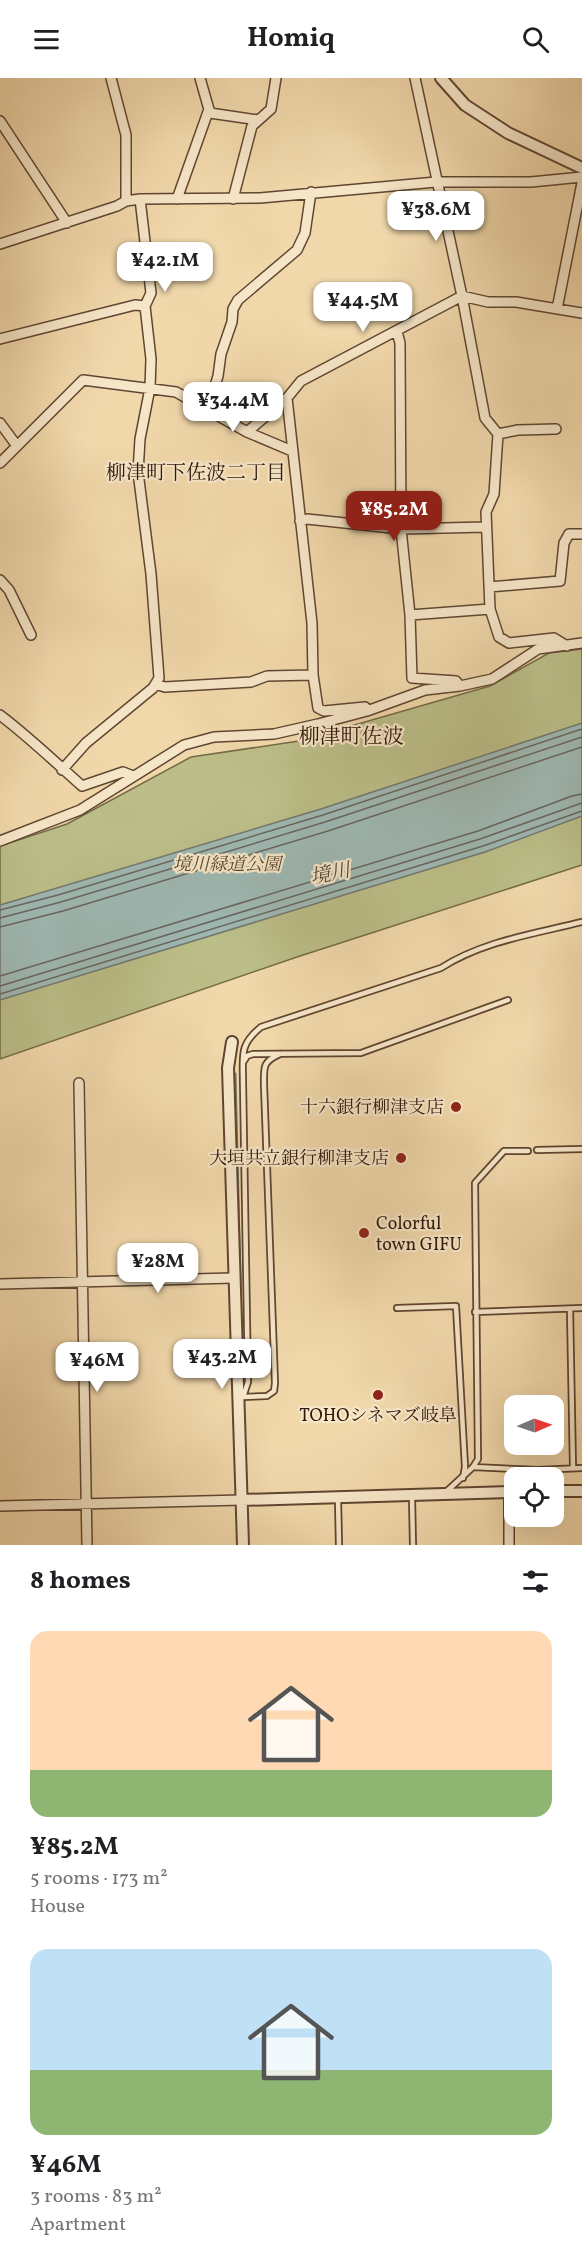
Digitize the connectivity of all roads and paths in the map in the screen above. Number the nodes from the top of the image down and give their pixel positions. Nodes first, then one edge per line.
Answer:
1 (111, 78) edge
2 (200, 78) edge
3 (276, 78) edge
4 (415, 78) edge
5 (441, 78) edge
6 (209, 109) junction
7 (258, 120) junction
8 (0, 121) edge
9 (582, 168) edge
10 (582, 177) edge
11 (436, 182) junction
12 (582, 183) edge
13 (311, 192) junction
14 (140, 199) junction
15 (177, 199) junction
16 (233, 199) junction
17 (126, 201) junction
18 (67, 223) junction
19 (0, 244) edge
20 (462, 296) junction
21 (144, 306) junction
22 (556, 309) junction
23 (582, 313) edge
24 (397, 332) junction
25 (0, 339) edge
26 (150, 388) junction
27 (287, 398) junction
28 (208, 409) junction
29 (0, 423) edge
30 (556, 429) dead end
31 (247, 432) junction
32 (498, 434) junction
33 (17, 446) junction
34 (292, 451) junction
35 (0, 463) edge
36 (300, 521) junction
37 (486, 527) junction
38 (401, 529) junction
39 (582, 534) edge
40 (0, 579) edge
41 (489, 586) junction
42 (490, 609) junction
43 (410, 615) junction
44 (31, 635) dead end
45 (582, 643) edge
46 (567, 645) junction
47 (313, 675) junction
48 (156, 684) junction
49 (460, 686) junction
50 (367, 711) junction
51 (0, 715) edge
52 (62, 770) junction
53 (132, 776) junction
54 (0, 841) edge
55 (582, 922) edge
56 (508, 1000) dead end
57 (232, 1042) dead end
58 (280, 1054) junction
59 (243, 1064) junction
60 (79, 1083) dead end
61 (582, 1149) edge
62 (537, 1150) dead end
63 (528, 1151) dead end
64 (233, 1278) junction
65 (81, 1282) junction
66 (0, 1284) edge
67 (397, 1308) dead end
68 (582, 1308) edge
69 (570, 1309) junction
70 (475, 1312) junction
71 (240, 1397) junction
72 (473, 1467) junction
73 (504, 1468) edge
74 (564, 1468) edge
75 (573, 1468) junction
76 (582, 1468) edge
77 (463, 1478) junction
78 (564, 1491) edge
79 (582, 1491) edge
80 (504, 1492) edge
81 (444, 1493) junction
82 (412, 1497) junction
83 (338, 1499) junction
84 (242, 1500) junction
85 (86, 1504) junction
86 (0, 1506) edge
87 (509, 1527) edge
88 (87, 1545) edge
89 (243, 1545) edge
90 (339, 1545) edge
91 (413, 1545) edge
92 (508, 1545) edge

1 - 17 street
2 - 6 street
3 - 7 street
4 - 11 street
5 - 9 street
6 - 7 street
6 - 15 street
7 - 16 street
8 - 18 street
10 - 11 street
11 - 13 street
11 - 20 street
12 - 22 street
13 - 16 street
13 - 28 street
14 - 15 street
14 - 17 street
14 - 21 street
15 - 16 street
17 - 18 street
18 - 19 street
20 - 22 street
20 - 24 street
20 - 32 street
21 - 25 street
21 - 26 street
22 - 23 street
24 - 27 street
24 - 38 street
26 - 28 street
26 - 33 street
26 - 48 street
27 - 31 street
27 - 34 street
28 - 31 street
29 - 33 street
30 - 32 street
31 - 34 street
32 - 37 street
33 - 35 street
34 - 36 street
36 - 38 street
36 - 47 street
37 - 38 street
37 - 41 street
38 - 43 street
39 - 41 street
40 - 44 street
41 - 42 street
42 - 43 street
42 - 46 street
43 - 49 street
45 - 46 street
46 - 49 street
47 - 48 street
47 - 50 street
48 - 52 street
49 - 50 street
50 - 53 street
51 - 52 street
52 - 53 street
53 - 54 street
55 - 59 lane
56 - 58 lane
57 - 64 street
58 - 59 lane
58 - 71 lane
59 - 71 lane
60 - 65 street
61 - 62 lane
63 - 70 lane
64 - 65 street
64 - 71 street
65 - 66 street
65 - 85 street
67 - 77 lane
68 - 69 lane
69 - 70 lane
69 - 75 lane
70 - 72 lane
71 - 84 street
72 - 73 lane
72 - 77 lane
74 - 75 lane
75 - 76 lane
77 - 81 lane
78 - 79 street
80 - 81 street
81 - 82 street
82 - 83 street
82 - 91 lane
83 - 84 street
83 - 90 lane
84 - 85 street
84 - 89 street
85 - 86 street
85 - 88 street
87 - 92 street

